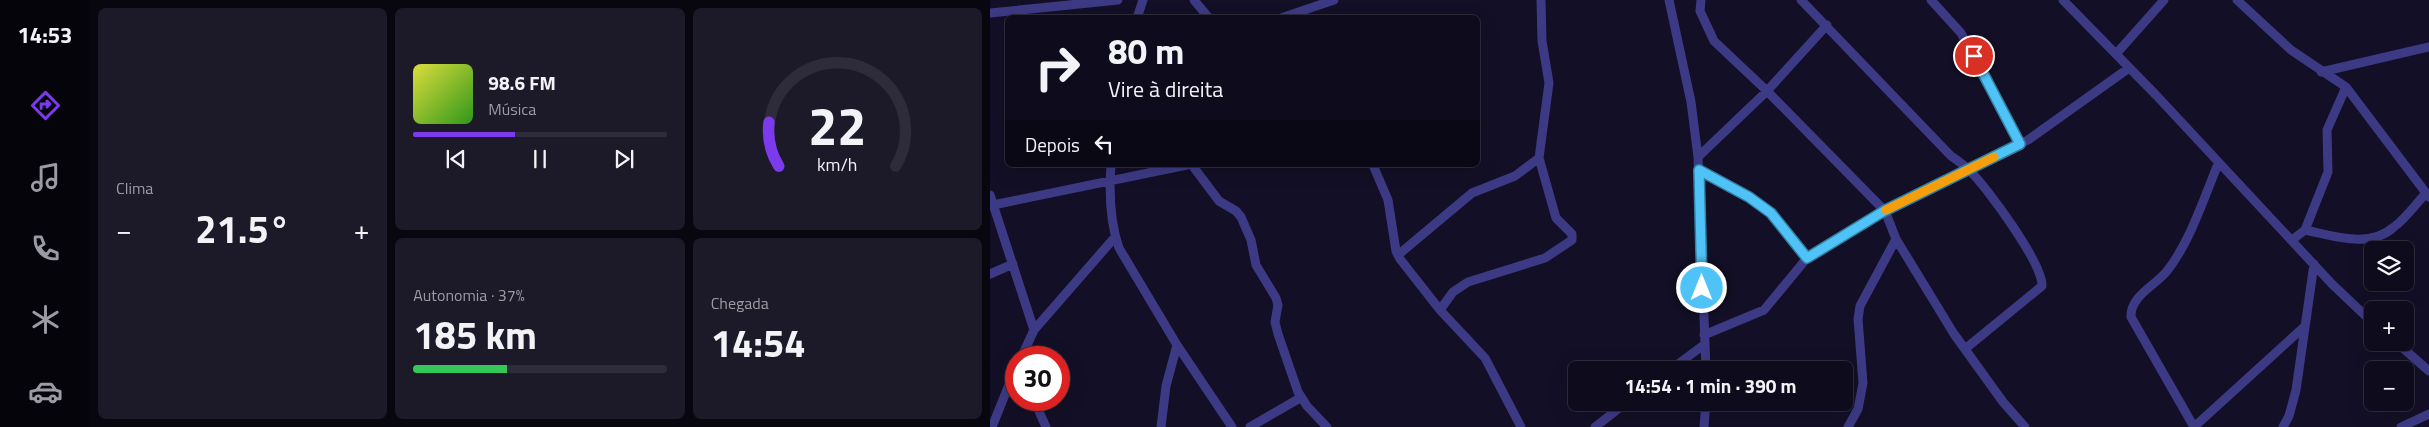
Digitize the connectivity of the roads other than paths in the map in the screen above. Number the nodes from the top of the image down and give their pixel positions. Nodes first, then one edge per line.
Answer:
1 (1118, 0) edge
2 (1143, 0) edge
3 (1194, 0) edge
4 (1334, 0) edge
5 (1541, 0) edge
6 (1669, 0) edge
7 (1701, 0) edge
8 (1802, 0) edge
9 (1931, 0) edge
10 (2063, 0) edge
11 (2164, 0) edge
12 (2237, 0) edge
13 (1084, 2) edge
14 (990, 13) edge
15 (1138, 15) edge
16 (1206, 15) edge
17 (1288, 15) edge
18 (1827, 25) junction
19 (2429, 48) edge
20 (2116, 54) junction
21 (2129, 68) junction
22 (2321, 72) junction
23 (2346, 87) junction
24 (1767, 91) junction
25 (2020, 144) junction
26 (1698, 157) junction
27 (1539, 158) junction
28 (2218, 164) junction
29 (1111, 167) edge
30 (1177, 167) edge
31 (1194, 167) edge
32 (1374, 167) edge
33 (1699, 170) junction
34 (1969, 170) junction
35 (1110, 181) junction
36 (990, 195) edge
37 (2428, 195) edge
38 (993, 206) junction
39 (1884, 211) junction
40 (2305, 230) junction
41 (1115, 237) junction
42 (1896, 238) junction
43 (2292, 240) junction
44 (1398, 255) junction
45 (1807, 258) junction
46 (1013, 264) junction
47 (2314, 264) junction
48 (990, 274) edge
49 (1440, 310) junction
50 (2364, 314) edge
51 (2305, 326) junction
52 (1034, 330) junction
53 (1704, 340) junction
54 (1177, 345) junction
55 (1027, 346) edge
56 (1965, 349) junction
57 (2406, 351) edge
58 (1680, 361) edge
59 (1705, 361) edge
60 (2429, 371) edge
61 (1005, 395) edge
62 (1300, 398) junction
63 (1001, 405) junction
64 (990, 408) edge
65 (1039, 411) edge
66 (1615, 411) edge
67 (1705, 411) edge
68 (2429, 414) edge
69 (2289, 416) junction
70 (992, 427) edge
71 (1046, 427) edge
72 (1160, 427) edge
73 (1232, 427) edge
74 (1250, 427) edge
75 (1327, 427) edge
76 (1521, 427) edge
77 (1595, 427) edge
78 (1704, 427) edge
79 (1848, 427) edge
80 (2025, 427) edge
81 (2194, 427) edge
82 (2283, 427) edge
83 (2289, 427) edge
84 (2401, 427) edge

1 - 13 street
2 - 15 street
3 - 16 street
4 - 17 street
5 - 27 street
6 - 26 street
7 - 24 street
8 - 18 street
9 - 25 street
10 - 20 street
11 - 20 street
12 - 22 street
13 - 14 street
18 - 24 street
18 - 34 street
19 - 22 street
20 - 21 street
21 - 25 street
21 - 28 street
22 - 23 street
23 - 37 street
23 - 40 street
24 - 26 street
24 - 39 street
25 - 34 street
26 - 33 street
27 - 44 street
27 - 49 street
28 - 43 street
28 - 81 street
29 - 35 street
30 - 35 street
31 - 62 street
32 - 44 street
33 - 45 street
33 - 53 street
34 - 39 street
34 - 56 street
35 - 38 street
35 - 41 street
36 - 38 street
37 - 40 street
38 - 46 street
39 - 42 street
39 - 45 street
40 - 43 street
41 - 52 street
41 - 54 street
42 - 56 street
42 - 79 street
43 - 47 street
44 - 49 street
45 - 53 street
46 - 48 street
46 - 52 street
47 - 50 street
47 - 51 street
49 - 76 street
51 - 69 street
51 - 81 street
52 - 55 street
53 - 58 street
53 - 59 street
54 - 72 street
54 - 73 street
56 - 80 street
57 - 60 street
61 - 63 street
62 - 74 street
62 - 75 street
63 - 64 street
63 - 70 street
65 - 71 street
66 - 77 street
67 - 78 street
68 - 84 street
69 - 82 street
69 - 83 street

